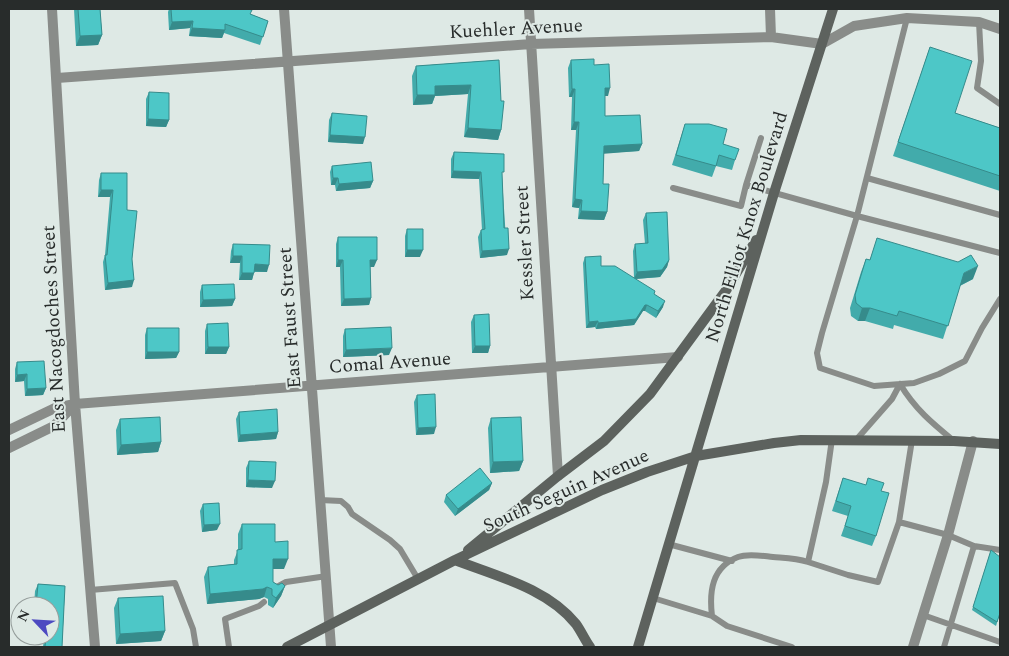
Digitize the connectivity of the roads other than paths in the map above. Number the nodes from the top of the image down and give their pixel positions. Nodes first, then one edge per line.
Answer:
1 (52, 9) edge
2 (284, 9) edge
3 (529, 9) edge
4 (770, 9) edge
5 (833, 9) edge
6 (907, 18) junction
7 (979, 22) junction
8 (1000, 29) edge
9 (771, 37) junction
10 (531, 44) junction
11 (822, 44) junction
12 (288, 62) junction
13 (57, 78) junction
14 (1000, 104) edge
15 (761, 138) dead end
16 (867, 178) junction
17 (746, 185) junction
18 (673, 188) dead end
19 (774, 193) junction
20 (1000, 215) edge
21 (857, 216) junction
22 (764, 226) junction
23 (1000, 253) edge
24 (1000, 299) edge
25 (678, 357) junction
26 (550, 368) junction
27 (900, 384) junction
28 (313, 386) junction
29 (75, 404) junction
30 (9, 430) edge
31 (832, 439) junction
32 (856, 440) junction
33 (912, 440) junction
34 (954, 441) junction
35 (973, 441) junction
36 (1000, 444) edge
37 (9, 448) edge
38 (696, 456) junction
39 (558, 476) junction
40 (320, 500) junction
41 (899, 522) junction
42 (948, 534) junction
43 (668, 544) junction
44 (974, 546) junction
45 (1000, 550) edge
46 (455, 560) junction
47 (732, 560) junction
48 (808, 562) junction
49 (327, 576) junction
50 (418, 579) junction
51 (275, 589) edge
52 (90, 590) junction
53 (653, 598) junction
54 (262, 604) dead end
55 (923, 615) junction
56 (712, 616) junction
57 (329, 624) junction
58 (952, 625) junction
59 (1000, 642) edge
60 (95, 647) edge
61 (196, 647) edge
62 (229, 647) edge
63 (288, 647) edge
64 (331, 647) edge
65 (590, 647) edge
66 (638, 647) edge
67 (792, 647) edge
68 (913, 647) edge
69 (944, 647) edge

1 - 13 street, East Nacogdoches Street
2 - 12 street, East Faust Street
3 - 10 street, Kessler Street
4 - 9 street
5 - 11 main road, North Elliot Knox Boulevard
6 - 7 street
6 - 11 street
6 - 16 lane
7 - 8 street
7 - 14 lane
9 - 10 street, Kuehler Avenue
9 - 11 street, Kuehler Avenue
10 - 12 street, Kuehler Avenue
10 - 26 street, Kessler Street
11 - 19 main road, North Elliot Knox Boulevard
12 - 13 street, Kuehler Avenue
12 - 28 street, East Faust Street
13 - 29 street, East Nacogdoches Street
15 - 17 lane
16 - 20 lane
16 - 21 lane
17 - 18 lane
17 - 19 lane
19 - 21 lane
19 - 22 main road, North Elliot Knox Boulevard
21 - 23 lane
21 - 27 lane
22 - 25 main road
22 - 38 main road, North Elliot Knox Boulevard
24 - 27 lane
25 - 26 street, Comal Avenue
25 - 39 main road
26 - 28 street, Comal Avenue
26 - 39 street, Kessler Street
27 - 32 lane
27 - 34 lane
28 - 29 street, Comal Avenue
28 - 40 street, East Faust Street
29 - 30 street, Comal Avenue
29 - 37 street
29 - 52 street, East Nacogdoches Street
31 - 32 main road, South Seguin Avenue
31 - 38 main road, South Seguin Avenue
31 - 48 lane
32 - 33 main road, South Seguin Avenue
33 - 34 main road, South Seguin Avenue
33 - 41 lane
34 - 35 main road, South Seguin Avenue
35 - 36 main road, South Seguin Avenue
35 - 42 street
38 - 43 main road, North Elliot Knox Boulevard
38 - 46 main road, South Seguin Avenue
39 - 46 main road
40 - 49 street, East Faust Street
40 - 50 lane
41 - 42 lane
41 - 48 lane
42 - 44 lane
42 - 55 street
43 - 47 lane
43 - 53 main road, North Elliot Knox Boulevard
44 - 45 lane
44 - 58 lane
46 - 50 main road, South Seguin Avenue
46 - 65 main road
47 - 48 lane
47 - 56 lane
49 - 51 lane
49 - 57 street, East Faust Street
50 - 57 main road, South Seguin Avenue
52 - 60 street, East Nacogdoches Street
52 - 61 lane
53 - 56 lane
53 - 66 main road, North Elliot Knox Boulevard
54 - 62 lane
55 - 58 lane
55 - 68 street
56 - 67 lane
57 - 63 main road, South Seguin Avenue
57 - 64 street, East Faust Street
58 - 59 lane
58 - 69 lane

